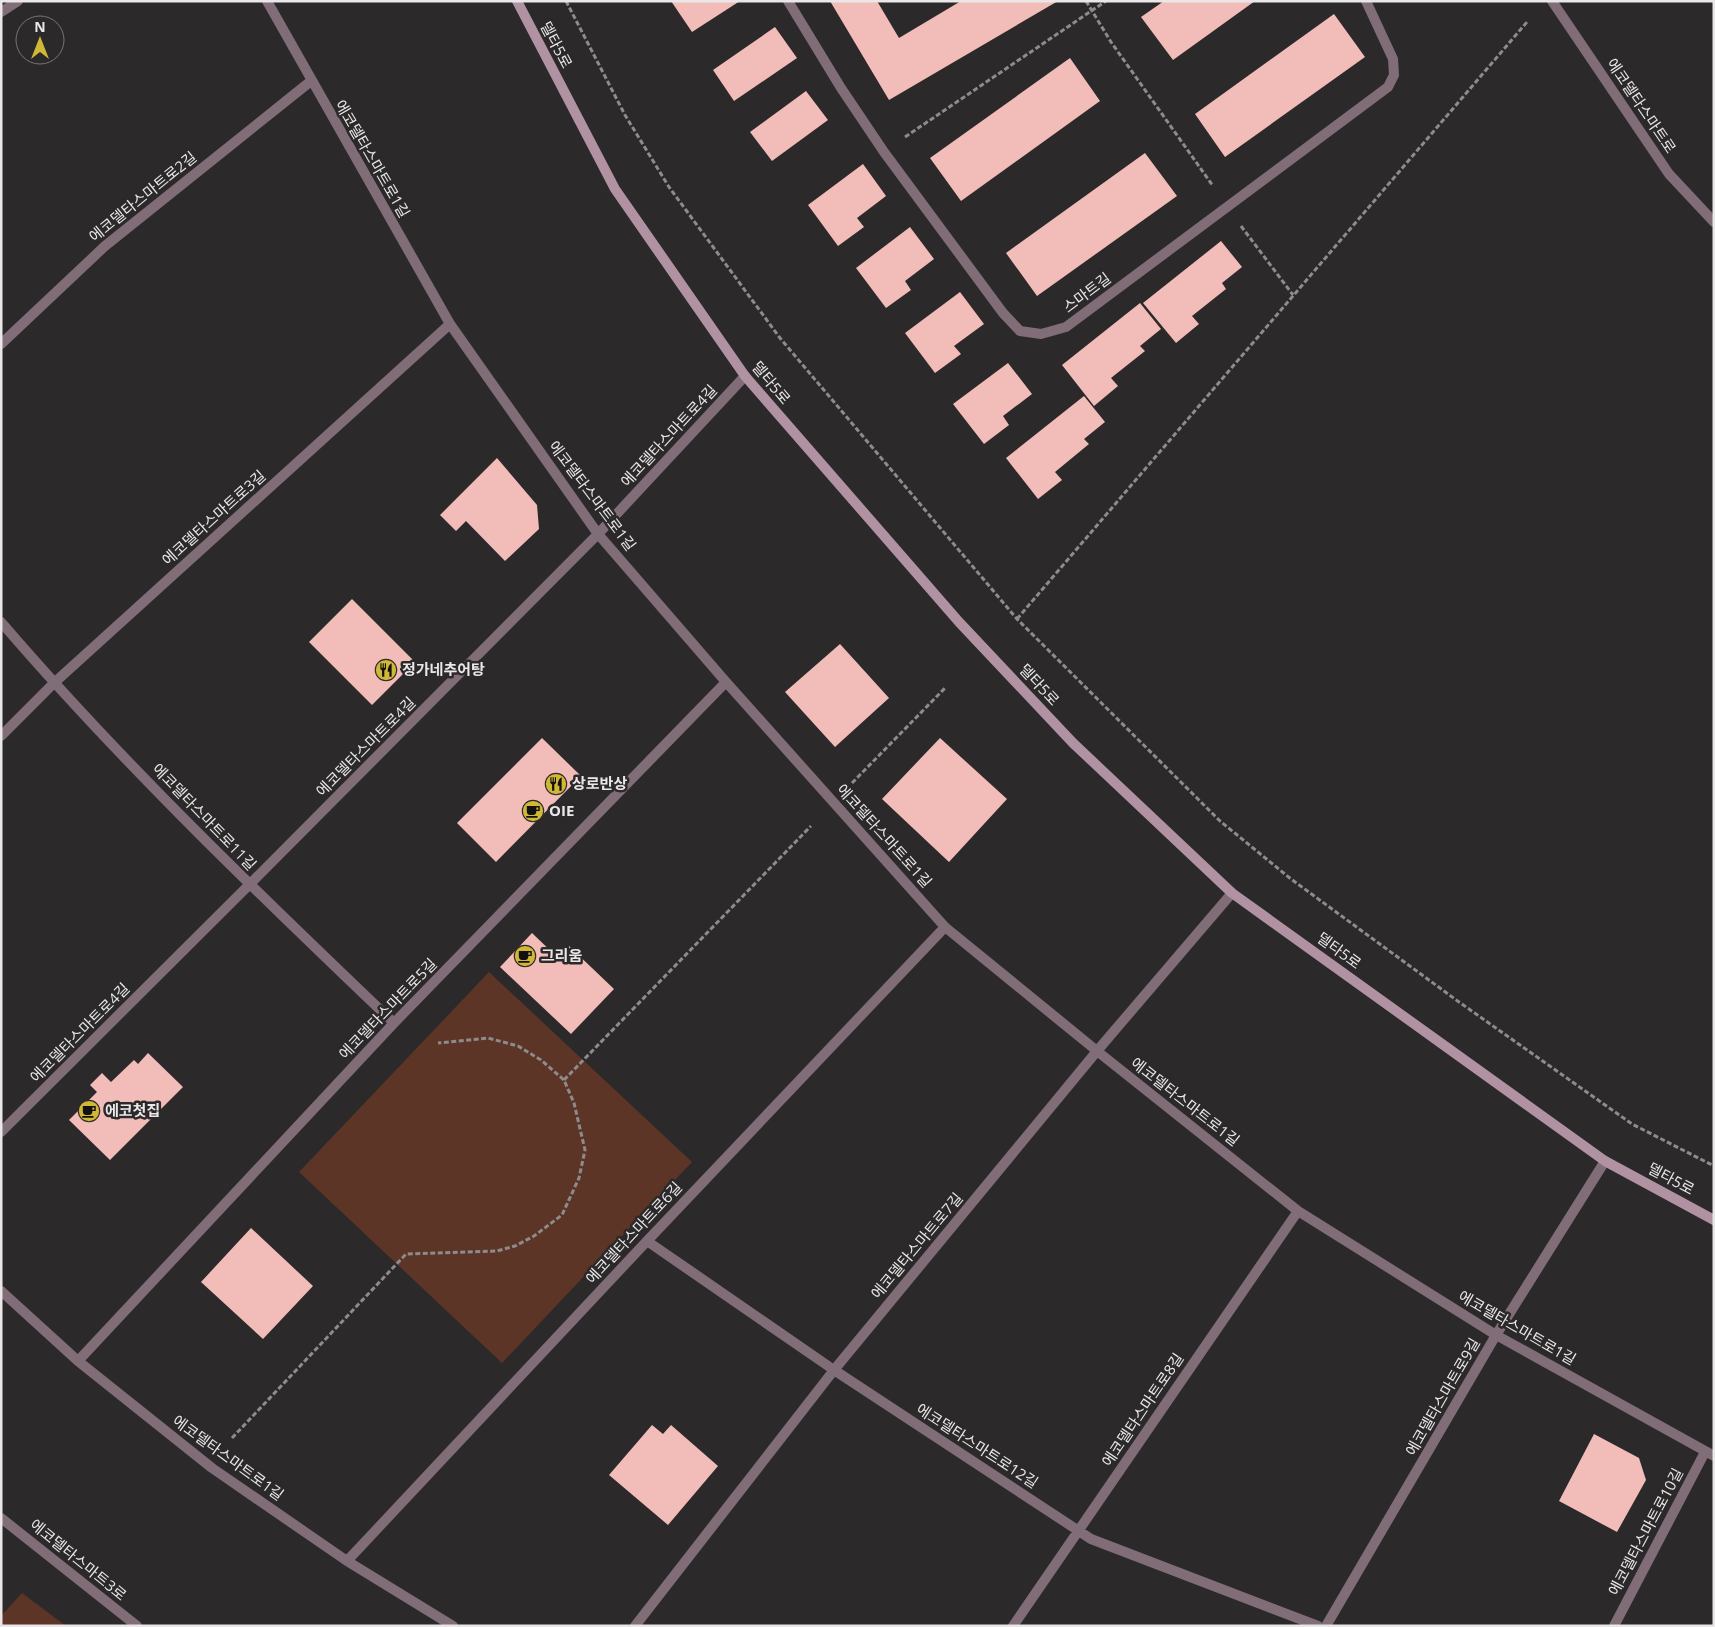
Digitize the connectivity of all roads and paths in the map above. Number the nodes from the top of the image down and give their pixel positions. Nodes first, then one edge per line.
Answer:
1 (18, 1) edge
2 (267, 1) edge
3 (517, 1) edge
4 (566, 1) edge
5 (788, 1) edge
6 (1086, 1) edge
7 (1106, 1) edge
8 (1366, 1) edge
9 (1552, 1) edge
10 (1092, 11) junction
11 (1, 12) edge
12 (1527, 22) dead end
13 (311, 81) junction
14 (884, 152) junction
15 (1228, 207) junction
16 (1714, 222) edge
17 (1293, 295) junction
18 (450, 324) junction
19 (1, 344) edge
20 (745, 376) junction
21 (598, 534) junction
22 (1017, 619) junction
23 (1, 622) edge
24 (726, 682) junction
25 (54, 683) junction
26 (946, 687) dead end
27 (1, 736) edge
28 (852, 783) dead end
29 (810, 826) dead end
30 (249, 885) junction
31 (1232, 893) junction
32 (945, 927) junction
33 (394, 1023) junction
34 (438, 1043) dead end
35 (1097, 1051) junction
36 (564, 1080) junction
37 (1, 1132) edge
38 (1605, 1161) junction
39 (1714, 1166) edge
40 (1298, 1211) junction
41 (1714, 1220) edge
42 (647, 1241) junction
43 (1, 1291) edge
44 (1496, 1335) junction
45 (78, 1361) junction
46 (834, 1370) junction
47 (232, 1438) dead end
48 (1709, 1454) edge
49 (1, 1518) edge
50 (1078, 1531) junction
51 (347, 1561) junction
52 (137, 1626) edge
53 (453, 1626) edge
54 (635, 1626) edge
55 (1013, 1626) edge
56 (1318, 1626) edge
57 (1326, 1626) edge
58 (1614, 1626) edge

1 - 11 street
2 - 13 street, 에코델타스마트로1길
3 - 20 street, 델타5로
4 - 22 path
5 - 14 street, 스마트길
6 - 10 path
7 - 10 path
8 - 15 street, 스마트길
9 - 16 street, 에코델타스마트로
10 - 14 path
10 - 15 path
12 - 17 path
13 - 18 street, 에코델타스마트로1길
13 - 19 street, 에코델타스마트로2길
14 - 15 street, 스마트길
15 - 17 path
17 - 22 path
18 - 21 street, 에코델타스마트로1길
18 - 25 street, 에코델타스마트로3길
20 - 21 street, 에코델타스마트로4길
20 - 31 street, 델타5로
21 - 24 street, 에코델타스마트로1길
21 - 30 street, 에코델타스마트로4길
22 - 39 path
23 - 25 street, 에코델타스마트로11길
24 - 32 street, 에코델타스마트로1길
24 - 33 street, 에코델타스마트로5길
25 - 27 street, 에코델타스마트로3길
25 - 30 street, 에코델타스마트로11길
26 - 28 path
29 - 36 path
30 - 33 street, 에코델타스마트로11길
30 - 37 street, 에코델타스마트로4길
31 - 35 street, 에코델타스마트로7길
31 - 38 street, 델타5로
32 - 35 street, 에코델타스마트로1길
32 - 42 street, 에코델타스마트로6길
33 - 45 street, 에코델타스마트로5길
34 - 36 path
35 - 40 street, 에코델타스마트로1길
35 - 46 street, 에코델타스마트로7길
36 - 47 path
38 - 41 street, 델타5로
38 - 44 street, 에코델타스마트로9길
40 - 44 street, 에코델타스마트로1길
40 - 50 street, 에코델타스마트로8길
42 - 46 street, 에코델타스마트로12길
42 - 51 street, 에코델타스마트로6길
43 - 45 street, 에코델타스마트로1길
44 - 48 street, 에코델타스마트로1길
44 - 57 street, 에코델타스마트로9길
45 - 51 street, 에코델타스마트로1길
46 - 50 street, 에코델타스마트로12길
46 - 54 street, 에코델타스마트로7길
48 - 58 street, 에코델타스마트로10길
49 - 52 street, 에코델타스마트3로
50 - 55 street, 에코델타스마트로8길
50 - 56 street, 에코델타스마트로12길
51 - 53 street, 에코델타스마트로1길

